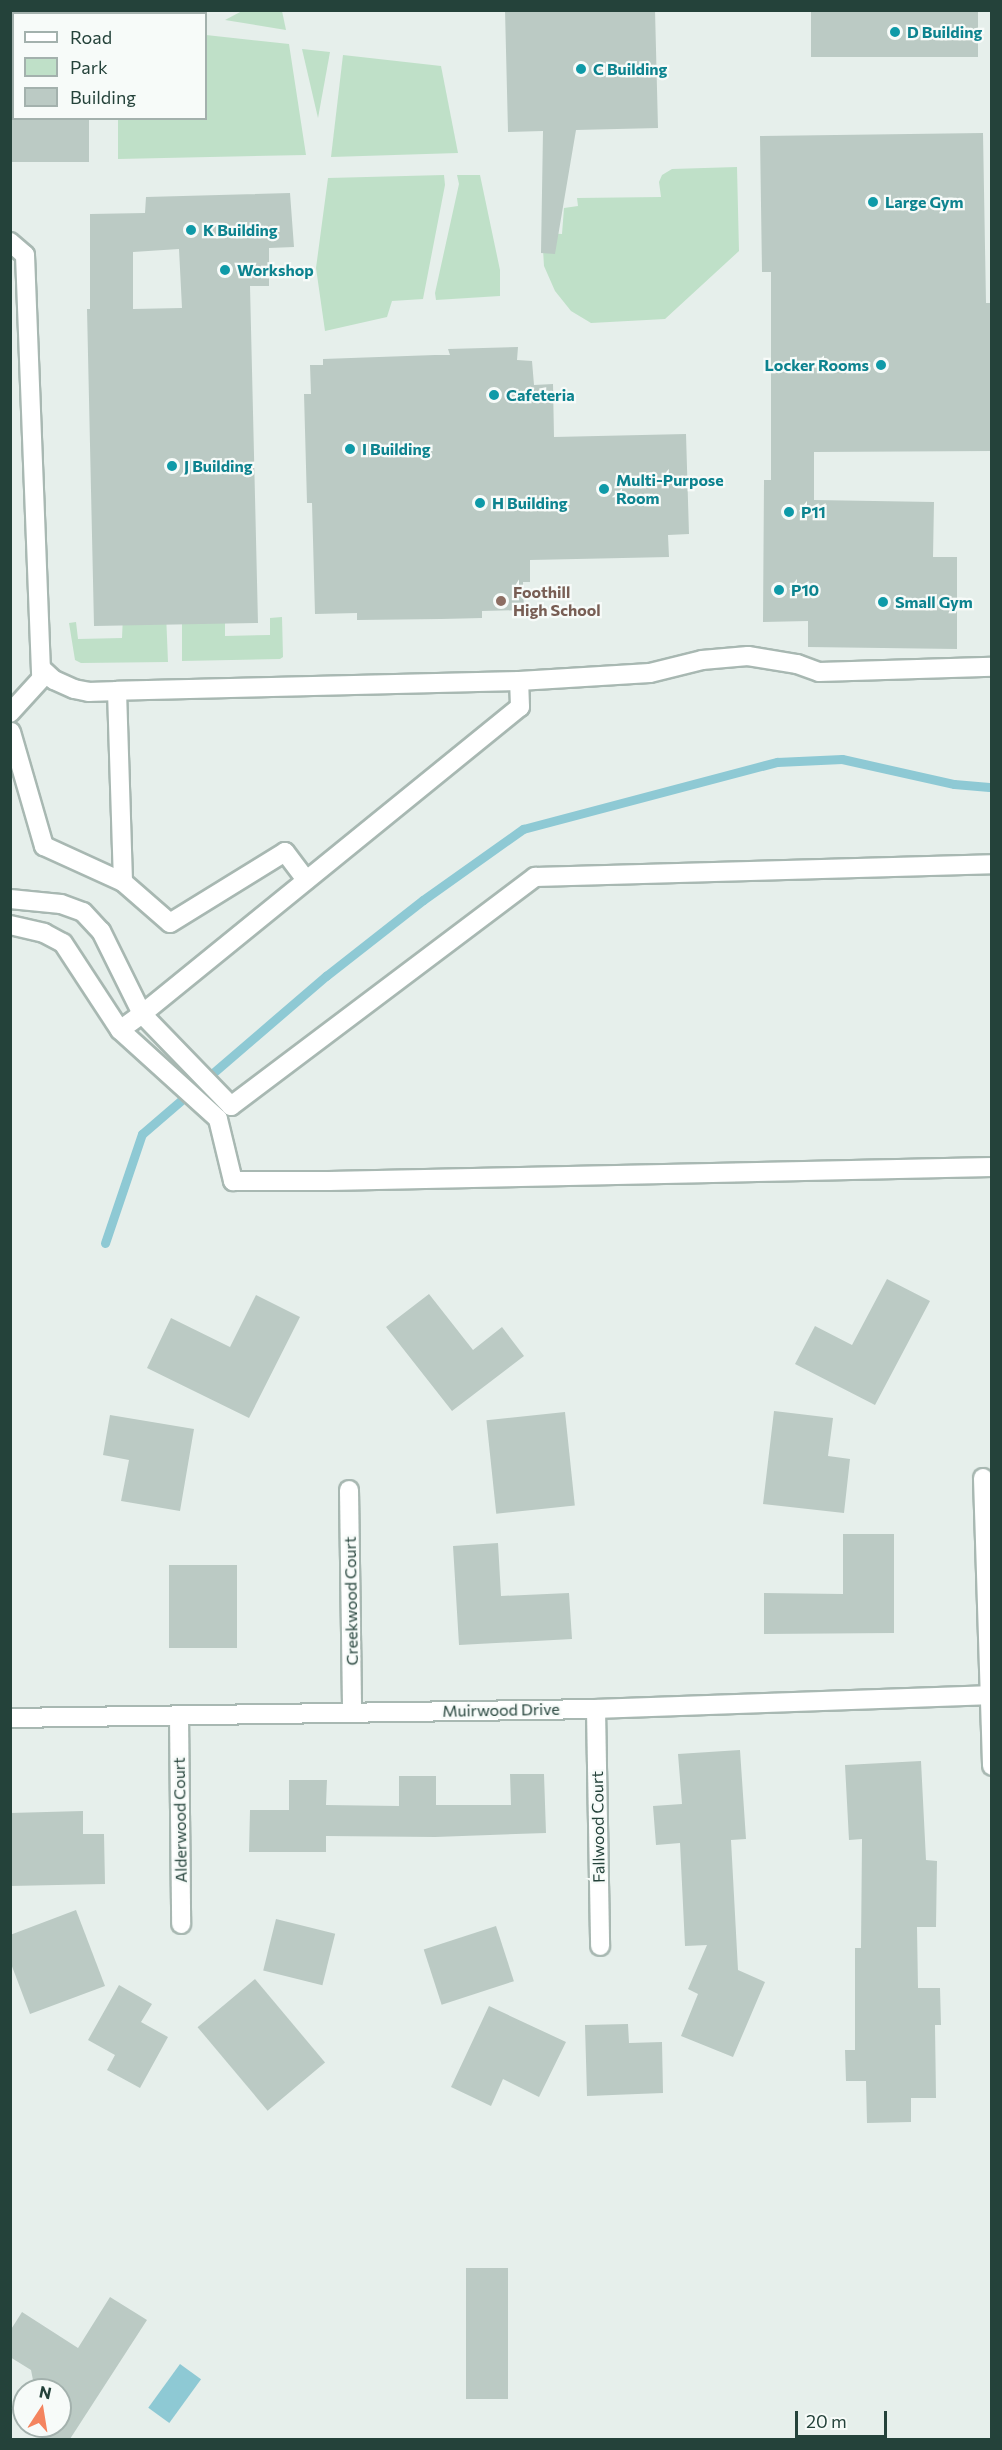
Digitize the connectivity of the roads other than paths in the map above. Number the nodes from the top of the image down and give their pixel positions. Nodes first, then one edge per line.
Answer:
1 (10, 242) edge
2 (992, 667) edge
3 (41, 668) junction
4 (519, 681) junction
5 (117, 691) junction
6 (10, 713) edge
7 (11, 732) edge
8 (992, 864) edge
9 (306, 880) junction
10 (123, 882) junction
11 (10, 899) edge
12 (10, 925) edge
13 (142, 1014) junction
14 (120, 1030) junction
15 (992, 1167) edge
16 (983, 1478) dead end
17 (349, 1490) dead end
18 (991, 1695) edge
19 (596, 1709) junction
20 (352, 1712) junction
21 (179, 1716) junction
22 (10, 1718) edge
23 (992, 1766) edge
24 (181, 1924) dead end
25 (600, 1946) dead end

1 - 3 street
2 - 4 street
3 - 5 street
3 - 6 street
4 - 5 street
4 - 9 street
5 - 10 street
7 - 10 street
8 - 13 street
9 - 10 street
9 - 13 street
11 - 13 street
12 - 14 street
13 - 14 street
14 - 15 street
16 - 18 street
17 - 20 street, Creekwood Court
18 - 19 street, Muirwood Drive
18 - 23 street
19 - 20 street, Muirwood Drive
19 - 25 street, Fallwood Court
20 - 21 street, Muirwood Drive
21 - 22 street, Muirwood Drive
21 - 24 street, Alderwood Court

